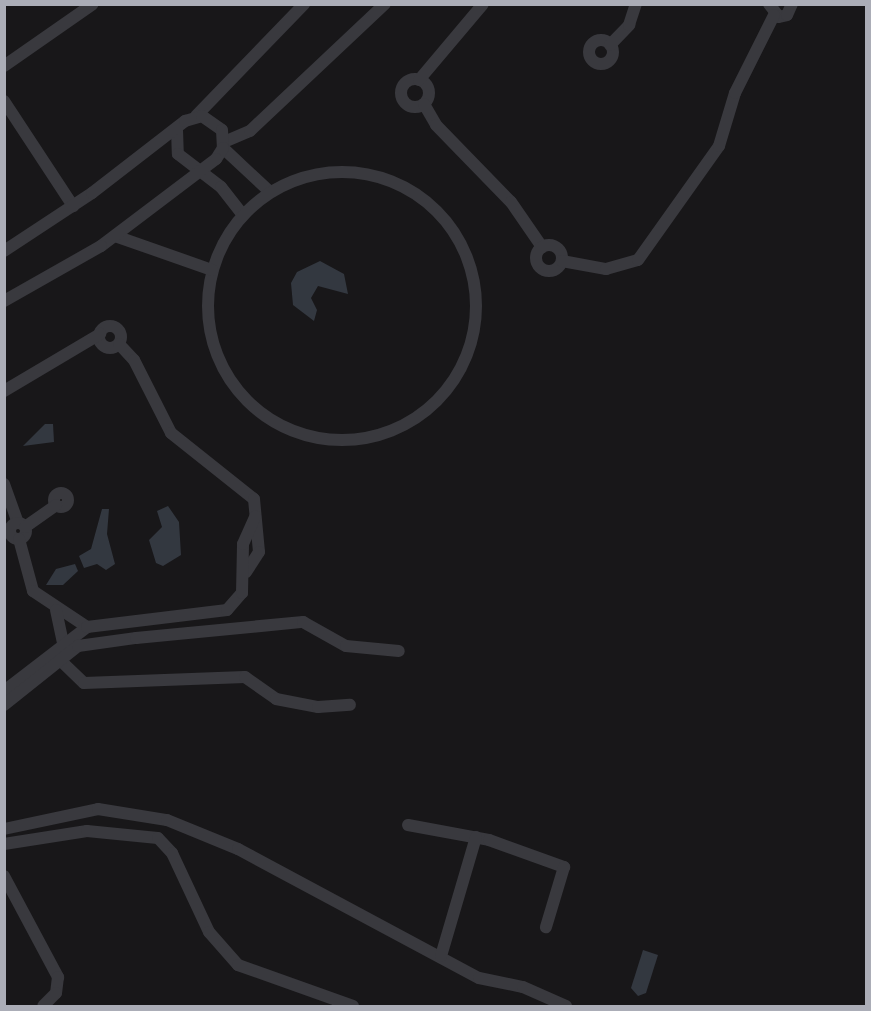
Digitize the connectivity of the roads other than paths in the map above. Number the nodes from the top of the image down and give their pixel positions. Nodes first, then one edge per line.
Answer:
1 (93, 4) edge
2 (304, 4) edge
3 (385, 4) edge
4 (483, 4) edge
5 (636, 4) edge
6 (792, 4) edge
7 (772, 10) edge
8 (610, 45) dead end
9 (4, 66) edge
10 (419, 80) junction
11 (4, 101) edge
12 (424, 104) junction
13 (196, 116) junction
14 (177, 130) junction
15 (224, 145) junction
16 (199, 166) junction
17 (270, 192) junction
18 (73, 206) junction
19 (242, 214) junction
20 (115, 236) junction
21 (542, 247) junction
22 (4, 251) edge
23 (562, 261) junction
24 (212, 270) junction
25 (4, 301) edge
26 (4, 391) edge
27 (4, 484) edge
28 (56, 505) dead end
29 (16, 534) edge
30 (56, 610) junction
31 (87, 627) junction
32 (63, 642) junction
33 (399, 651) dead end
34 (60, 660) junction
35 (4, 691) edge
36 (4, 705) edge
37 (350, 705) dead end
38 (408, 825) dead end
39 (4, 829) edge
40 (476, 837) junction
41 (4, 844) edge
42 (4, 876) edge
43 (546, 927) dead end
44 (441, 957) junction
45 (47, 1005) edge
46 (353, 1006) edge
47 (566, 1006) edge

1 - 9 street
2 - 13 street
3 - 15 street
4 - 10 street
5 - 8 street
6 - 7 street
7 - 23 street
10 - 12 street
10 - 12 street
11 - 18 street
12 - 21 street
13 - 14 street
13 - 15 street
14 - 16 street
14 - 18 street
15 - 16 street
15 - 17 street
16 - 19 street
16 - 20 street
17 - 19 street
17 - 24 street
18 - 22 street
19 - 24 street
20 - 24 street
20 - 25 street
21 - 23 street
21 - 23 street
26 - 31 street
27 - 29 street
28 - 29 street
29 - 30 street
30 - 31 street
30 - 32 street
31 - 32 street
32 - 35 street
33 - 34 street
34 - 36 street
34 - 37 street
38 - 40 street
39 - 44 street
40 - 43 street
40 - 44 street
41 - 46 street
42 - 45 street
44 - 47 street

